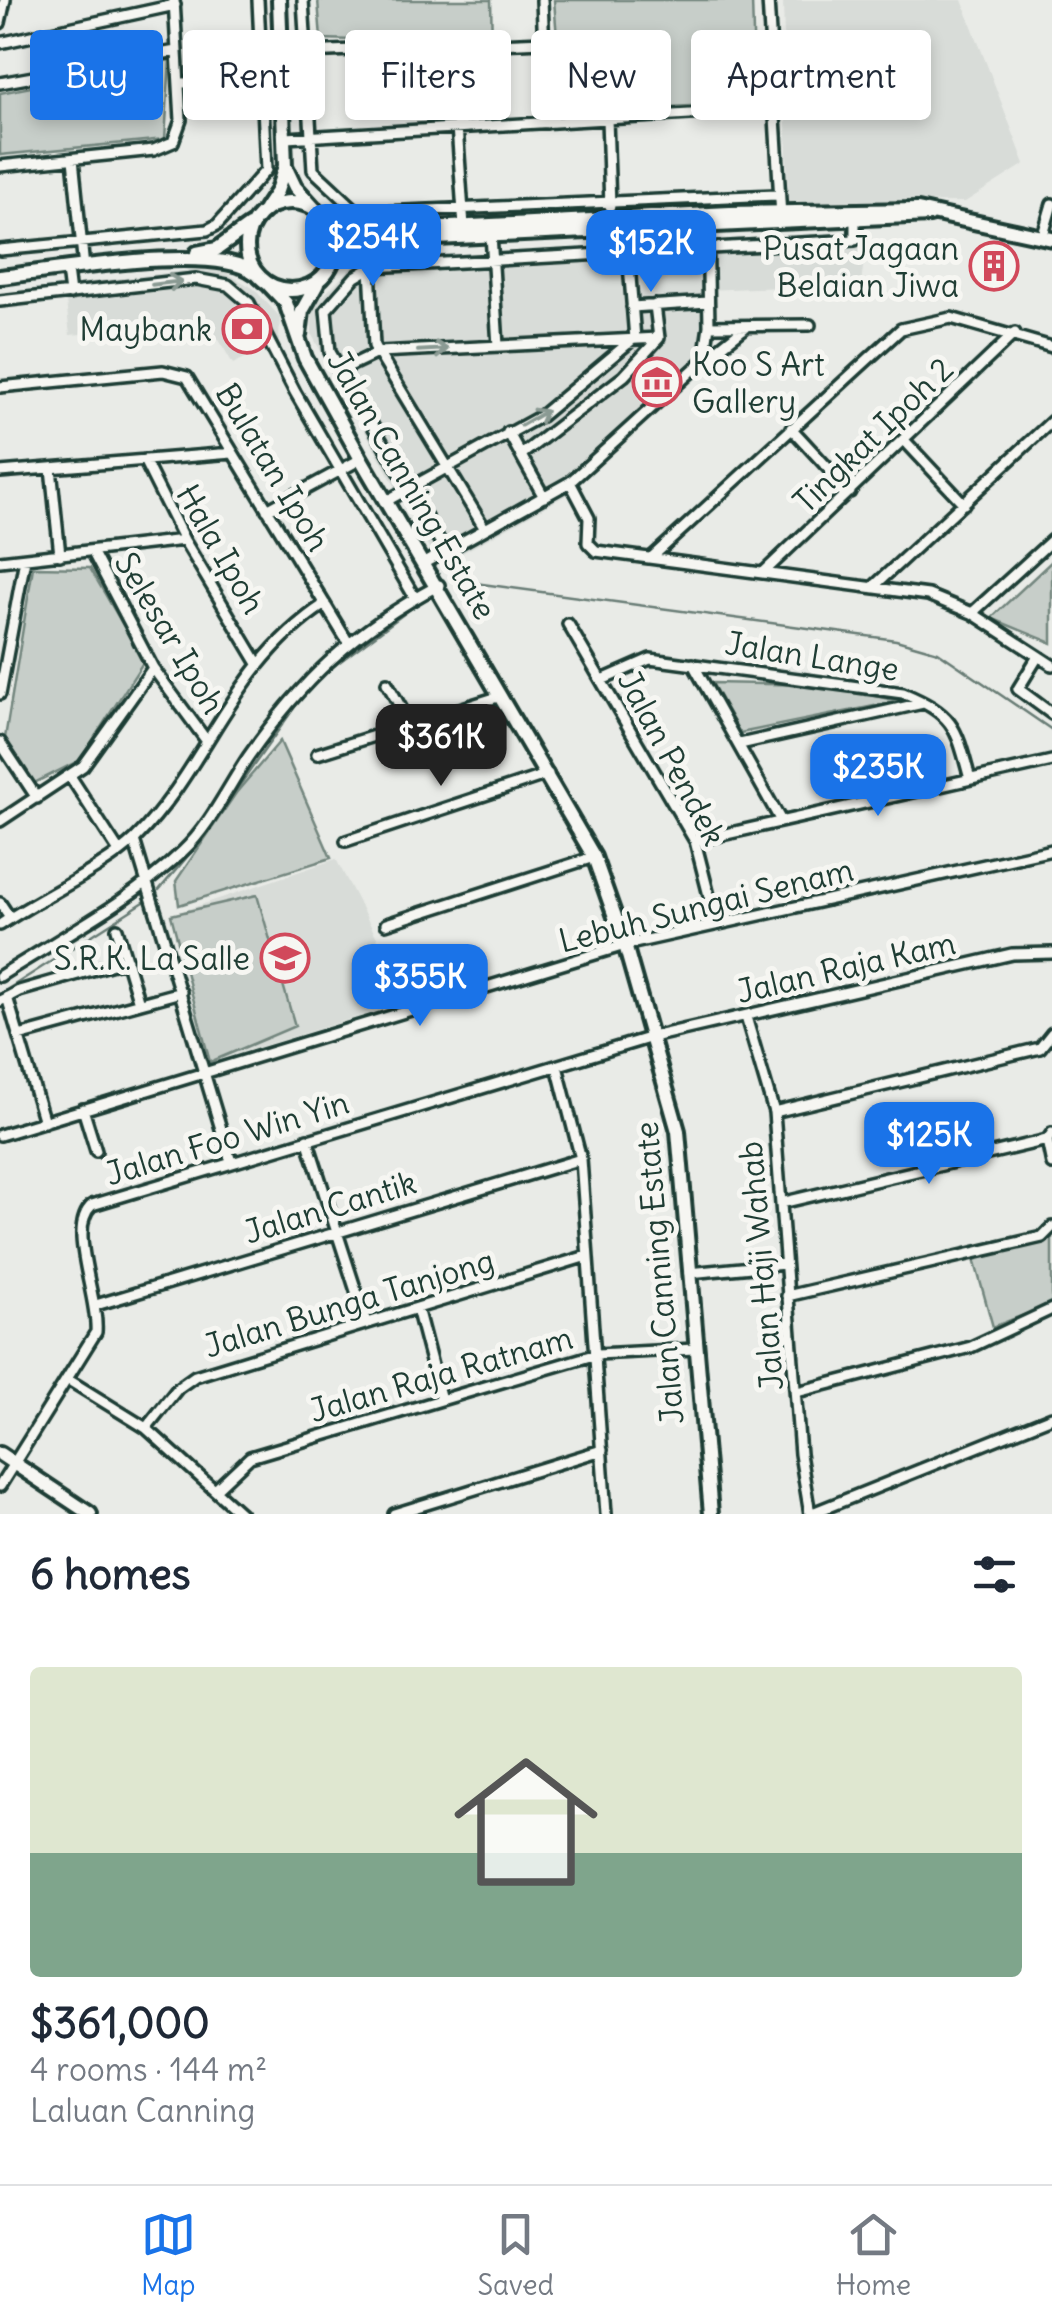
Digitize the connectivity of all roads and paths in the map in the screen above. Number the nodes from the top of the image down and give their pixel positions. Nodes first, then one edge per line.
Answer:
1 (5, 0) edge
2 (258, 0) edge
3 (279, 0) edge
4 (302, 0) edge
5 (542, 0) edge
6 (768, 0) edge
7 (175, 2) edge
8 (0, 22) edge
9 (259, 30) edge
10 (280, 30) edge
11 (304, 30) edge
12 (543, 30) edge
13 (770, 30) edge
14 (0, 43) edge
15 (531, 43) edge
16 (176, 51) junction
17 (325, 51) edge
18 (179, 83) junction
19 (183, 83) edge
20 (0, 84) edge
21 (263, 120) edge
22 (285, 120) edge
23 (310, 120) edge
24 (587, 120) edge
25 (607, 120) edge
26 (774, 120) edge
27 (547, 122) joint
28 (456, 126) junction
29 (286, 138) junction
30 (311, 138) junction
31 (73, 159) junction
32 (0, 166) edge
33 (285, 166) junction
34 (777, 195) junction
35 (609, 203) junction
36 (1051, 207) edge
37 (461, 210) junction
38 (778, 212) junction
39 (730, 213) junction
40 (322, 215) junction
41 (933, 215) junction
42 (259, 216) junction
43 (855, 221) junction
44 (807, 224) junction
45 (624, 226) junction
46 (462, 227) junction
47 (704, 227) junction
48 (1047, 237) edge
49 (491, 238) junction
50 (80, 241) junction
51 (705, 249) junction
52 (0, 250) edge
53 (628, 254) junction
54 (186, 258) junction
55 (333, 259) junction
56 (493, 259) junction
57 (84, 268) junction
58 (370, 268) junction
59 (68, 270) junction
60 (0, 277) edge
61 (320, 279) junction
62 (265, 281) junction
63 (70, 294) junction
64 (0, 302) edge
65 (708, 302) junction
66 (655, 305) junction
67 (632, 307) junction
68 (810, 324) dead end
69 (709, 326) junction
70 (747, 326) junction
71 (1015, 333) junction
72 (299, 337) junction
73 (658, 338) junction
74 (634, 339) junction
75 (498, 346) junction
76 (1052, 347) edge
77 (378, 352) junction
78 (704, 360) junction
79 (340, 371) junction
80 (0, 387) edge
81 (356, 402) junction
82 (336, 414) junction
83 (1052, 421) edge
84 (791, 428) junction
85 (508, 432) junction
86 (1041, 432) junction
87 (904, 440) junction
88 (1052, 440) edge
89 (232, 453) junction
90 (522, 455) junction
91 (361, 458) junction
92 (144, 460) junction
93 (448, 465) junction
94 (51, 468) junction
95 (341, 470) junction
96 (0, 472) edge
97 (570, 482) junction
98 (409, 488) junction
99 (850, 492) junction
100 (544, 497) junction
101 (388, 500) junction
102 (964, 504) junction
103 (267, 510) junction
104 (485, 528) junction
105 (184, 540) junction
106 (1052, 540) edge
107 (92, 551) junction
108 (446, 552) junction
109 (60, 555) junction
110 (26, 558) junction
111 (651, 558) junction
112 (0, 561) edge
113 (426, 562) junction
114 (764, 572) junction
115 (439, 585) junction
116 (873, 587) junction
117 (415, 598) junction
118 (325, 604) junction
119 (972, 613) junction
120 (568, 624) dead end
121 (349, 644) junction
122 (1037, 658) junction
123 (258, 662) junction
124 (692, 664) junction
125 (1052, 665) edge
126 (154, 668) junction
127 (602, 680) junction
128 (387, 683) dead end
129 (0, 694) edge
130 (501, 696) junction
131 (924, 702) junction
132 (1052, 714) edge
133 (410, 724) junction
134 (206, 740) junction
135 (0, 742) edge
136 (740, 744) junction
137 (317, 754) dead end
138 (1052, 761) edge
139 (548, 774) junction
140 (70, 776) junction
141 (970, 779) junction
142 (38, 798) junction
143 (0, 821) edge
144 (781, 822) junction
145 (134, 840) junction
146 (346, 841) dead end
147 (695, 841) junction
148 (118, 850) junction
149 (1052, 850) edge
150 (594, 857) junction
151 (148, 881) junction
152 (0, 902) edge
153 (10, 918) junction
154 (716, 923) junction
155 (386, 924) dead end
156 (0, 925) edge
157 (118, 929) dead end
158 (625, 945) junction
159 (1052, 953) edge
160 (126, 960) junction
161 (0, 976) edge
162 (181, 992) junction
163 (4, 999) edge
164 (139, 1003) junction
165 (746, 1016) junction
166 (1052, 1033) edge
167 (19, 1036) junction
168 (652, 1037) junction
169 (1040, 1048) junction
170 (1052, 1058) edge
171 (558, 1066) junction
172 (204, 1075) junction
173 (83, 1109) junction
174 (774, 1112) junction
175 (44, 1122) junction
176 (0, 1135) edge
177 (1049, 1136) edge
178 (307, 1139) junction
179 (96, 1151) dead end
180 (580, 1159) junction
181 (231, 1162) junction
182 (1052, 1164) edge
183 (781, 1202) junction
184 (1052, 1227) edge
185 (334, 1230) junction
186 (587, 1256) junction
187 (784, 1264) junction
188 (689, 1273) junction
189 (787, 1296) junction
190 (96, 1306) junction
191 (417, 1308) junction
192 (1052, 1309) edge
193 (366, 1322) junction
194 (695, 1349) junction
195 (597, 1354) junction
196 (67, 1380) junction
197 (796, 1392) junction
198 (441, 1400) junction
199 (1052, 1417) edge
200 (146, 1428) junction
201 (602, 1450) junction
202 (0, 1454) edge
203 (13, 1463) junction
204 (0, 1486) edge
205 (216, 1489) junction
206 (90, 1514) edge
207 (242, 1514) edge
208 (394, 1514) edge
209 (606, 1514) edge
210 (711, 1514) edge
211 (810, 1514) edge

1 - 8 street
2 - 9 street
3 - 10 main road
4 - 11 street
5 - 12 street
6 - 13 street
7 - 14 street
7 - 16 street
15 - 17 street
16 - 18 street
16 - 20 street
18 - 19 street
18 - 31 street
21 - 50 street
22 - 29 main road
23 - 30 street
24 - 27 street
25 - 35 street
26 - 34 street
27 - 28 street
28 - 30 street
28 - 37 street
29 - 30 street
29 - 33 main road
30 - 37 street
31 - 32 street
31 - 50 street
33 - 40 main road
33 - 42 main road
34 - 35 street
34 - 38 street
35 - 37 street
35 - 45 street
36 - 48 street
37 - 46 street
38 - 39 main road
38 - 41 main road
38 - 44 street
39 - 45 main road
39 - 47 street
40 - 42 main road
40 - 46 main road
40 - 55 main road
41 - 43 main road
41 - 48 main road
42 - 54 main road
42 - 62 main road
43 - 44 main road
43 - 51 street
44 - 47 main road
45 - 46 main road
45 - 47 main road
45 - 49 main road
45 - 53 street
46 - 49 street
47 - 51 street
49 - 55 main road
49 - 56 street
50 - 52 street
50 - 57 street
51 - 53 street
51 - 65 street
53 - 56 street
53 - 67 street
54 - 57 main road
54 - 62 main road
55 - 61 main road
56 - 58 street
56 - 75 street
57 - 59 main road
58 - 77 street
58 - 79 street
59 - 60 main road
59 - 63 street
61 - 62 main road
61 - 72 main road, Jalan Canning Estate
62 - 72 main road, Jalan Canning Estate
63 - 64 street
63 -> 95 street
65 - 66 street
65 - 69 street
66 - 67 street
66 - 73 street
67 - 74 street
68 - 70 street
69 - 70 street
69 - 78 street
70 - 78 street
71 - 76 street
71 - 84 street
71 - 87 street, Tingkat Ipoh 2
72 - 82 main road, Jalan Canning Estate
73 - 74 street
73 - 90 street
74 - 75 street
85 -> 74 street
77 -> 75 street
77 - 79 street
77 - 93 street
78 - 97 street
79 - 81 street
80 - 89 street, Bulatan Ipoh
81 - 82 street
81 - 98 street
82 - 91 main road, Jalan Canning Estate
83 - 86 street
84 - 99 street
84 - 111 street
85 - 90 street
85 - 93 street
86 - 88 street
86 - 102 street
87 - 99 street, Tingkat Ipoh 2
87 - 102 street
89 - 92 street
89 - 103 street, Bulatan Ipoh
90 - 100 street
91 - 95 street
91 - 101 main road, Jalan Canning Estate
92 - 94 street
92 - 105 street, Hala Ipoh
93 - 98 street
93 - 104 street
94 - 96 street
94 - 109 street
95 - 103 street
95 - 117 street
97 - 100 street
97 - 111 street
98 - 101 street
98 - 108 street
99 - 114 street, Tingkat Ipoh 2
100 - 104 street
101 - 113 main road, Jalan Canning Estate
102 - 116 street
103 - 118 street, Bulatan Ipoh
104 - 108 street
105 - 107 street
105 - 123 street, Hala Ipoh
106 - 119 street
107 - 109 street
107 - 126 street, Selesar Ipoh
108 - 113 street
109 - 110 street
110 - 112 street
110 - 129 street
111 - 114 street
113 - 115 main road, Jalan Canning Estate
114 - 116 street
115 - 117 street
115 - 130 main road, Jalan Canning Estate
116 - 119 street
117 - 121 street
118 - 121 street, Bulatan Ipoh
118 - 123 street
119 - 122 street
120 - 127 street, Jalan Pendek
121 - 151 street
122 - 125 street
122 - 132 street
123 - 134 street
124 - 127 street, Jalan Lange
124 - 131 street, Jalan Lange
124 - 136 street
126 - 134 street, Selesar Ipoh
126 - 140 street
127 - 147 street, Jalan Pendek
128 - 133 street
130 - 133 street
130 - 139 main road, Jalan Canning Estate
131 - 136 street
131 - 141 street, Jalan Lange
133 - 137 street
134 - 145 street
135 - 142 street
136 - 144 street
138 - 141 street
139 - 146 street
139 - 150 main road, Jalan Canning Estate
140 - 142 street
140 - 148 street
141 - 144 street
142 - 143 street
144 - 147 street
145 - 148 street
145 - 151 street
147 - 154 street, Jalan Pendek
148 - 153 street
149 - 154 street, Lebuh Sungai Senam
150 - 155 street
150 - 158 main road, Jalan Canning Estate
151 - 161 street
151 - 162 street
152 - 153 street
153 - 156 street
154 - 158 street, Lebuh Sungai Senam
157 - 160 street
158 - 168 main road, Jalan Canning Estate
158 - 172 street, Lebuh Sungai Senam
159 - 165 street, Jalan Raja Kam
160 - 163 street
160 - 164 street
162 - 164 street
162 - 172 street
163 - 167 street
164 - 167 street
165 - 168 street, Jalan Raja Kam
165 - 174 street, Jalan Haji Wahab
166 - 169 street
167 - 175 street
168 - 171 street, Jalan Foo Win Yin
168 - 188 main road, Jalan Canning Estate
169 - 170 street
169 - 174 street
171 - 178 street, Jalan Foo Win Yin
171 - 180 street
172 - 173 street, Lebuh Sungai Senam
172 - 181 street
173 - 175 street, Lebuh Sungai Senam
173 - 179 street
174 - 183 street, Jalan Haji Wahab
175 - 176 street, Lebuh Sungai Senam
177 - 182 street
177 - 183 street
178 - 181 street, Jalan Foo Win Yin
178 - 185 street
180 - 185 street, Jalan Cantik
180 - 186 street
181 - 190 street, Jalan Foo Win Yin
183 - 187 street, Jalan Haji Wahab
184 - 189 street
185 - 190 street, Jalan Cantik
185 - 193 street
186 - 191 street, Jalan Bunga Tanjong
186 - 195 street
187 - 188 street
187 - 189 street, Jalan Haji Wahab
188 - 194 main road, Jalan Canning Estate
189 - 197 street, Jalan Haji Wahab
190 - 196 street, Jalan Foo Win Yin
191 - 193 street, Jalan Bunga Tanjong
191 - 198 street
192 - 197 street
193 - 200 street, Jalan Bunga Tanjong
194 - 195 street, Jalan Raja Ratnam
194 - 210 main road, Jalan Canning Estate
195 - 198 street, Jalan Raja Ratnam
195 - 201 street
196 - 200 street
196 - 203 street, Jalan Foo Win Yin
197 - 211 street, Jalan Haji Wahab
198 - 205 street, Jalan Raja Ratnam
199 - 211 street
200 - 205 street
201 - 208 street
201 - 209 street
202 - 203 main road
203 - 204 street, Jalan Foo Win Yin
203 - 206 main road
205 - 207 street

